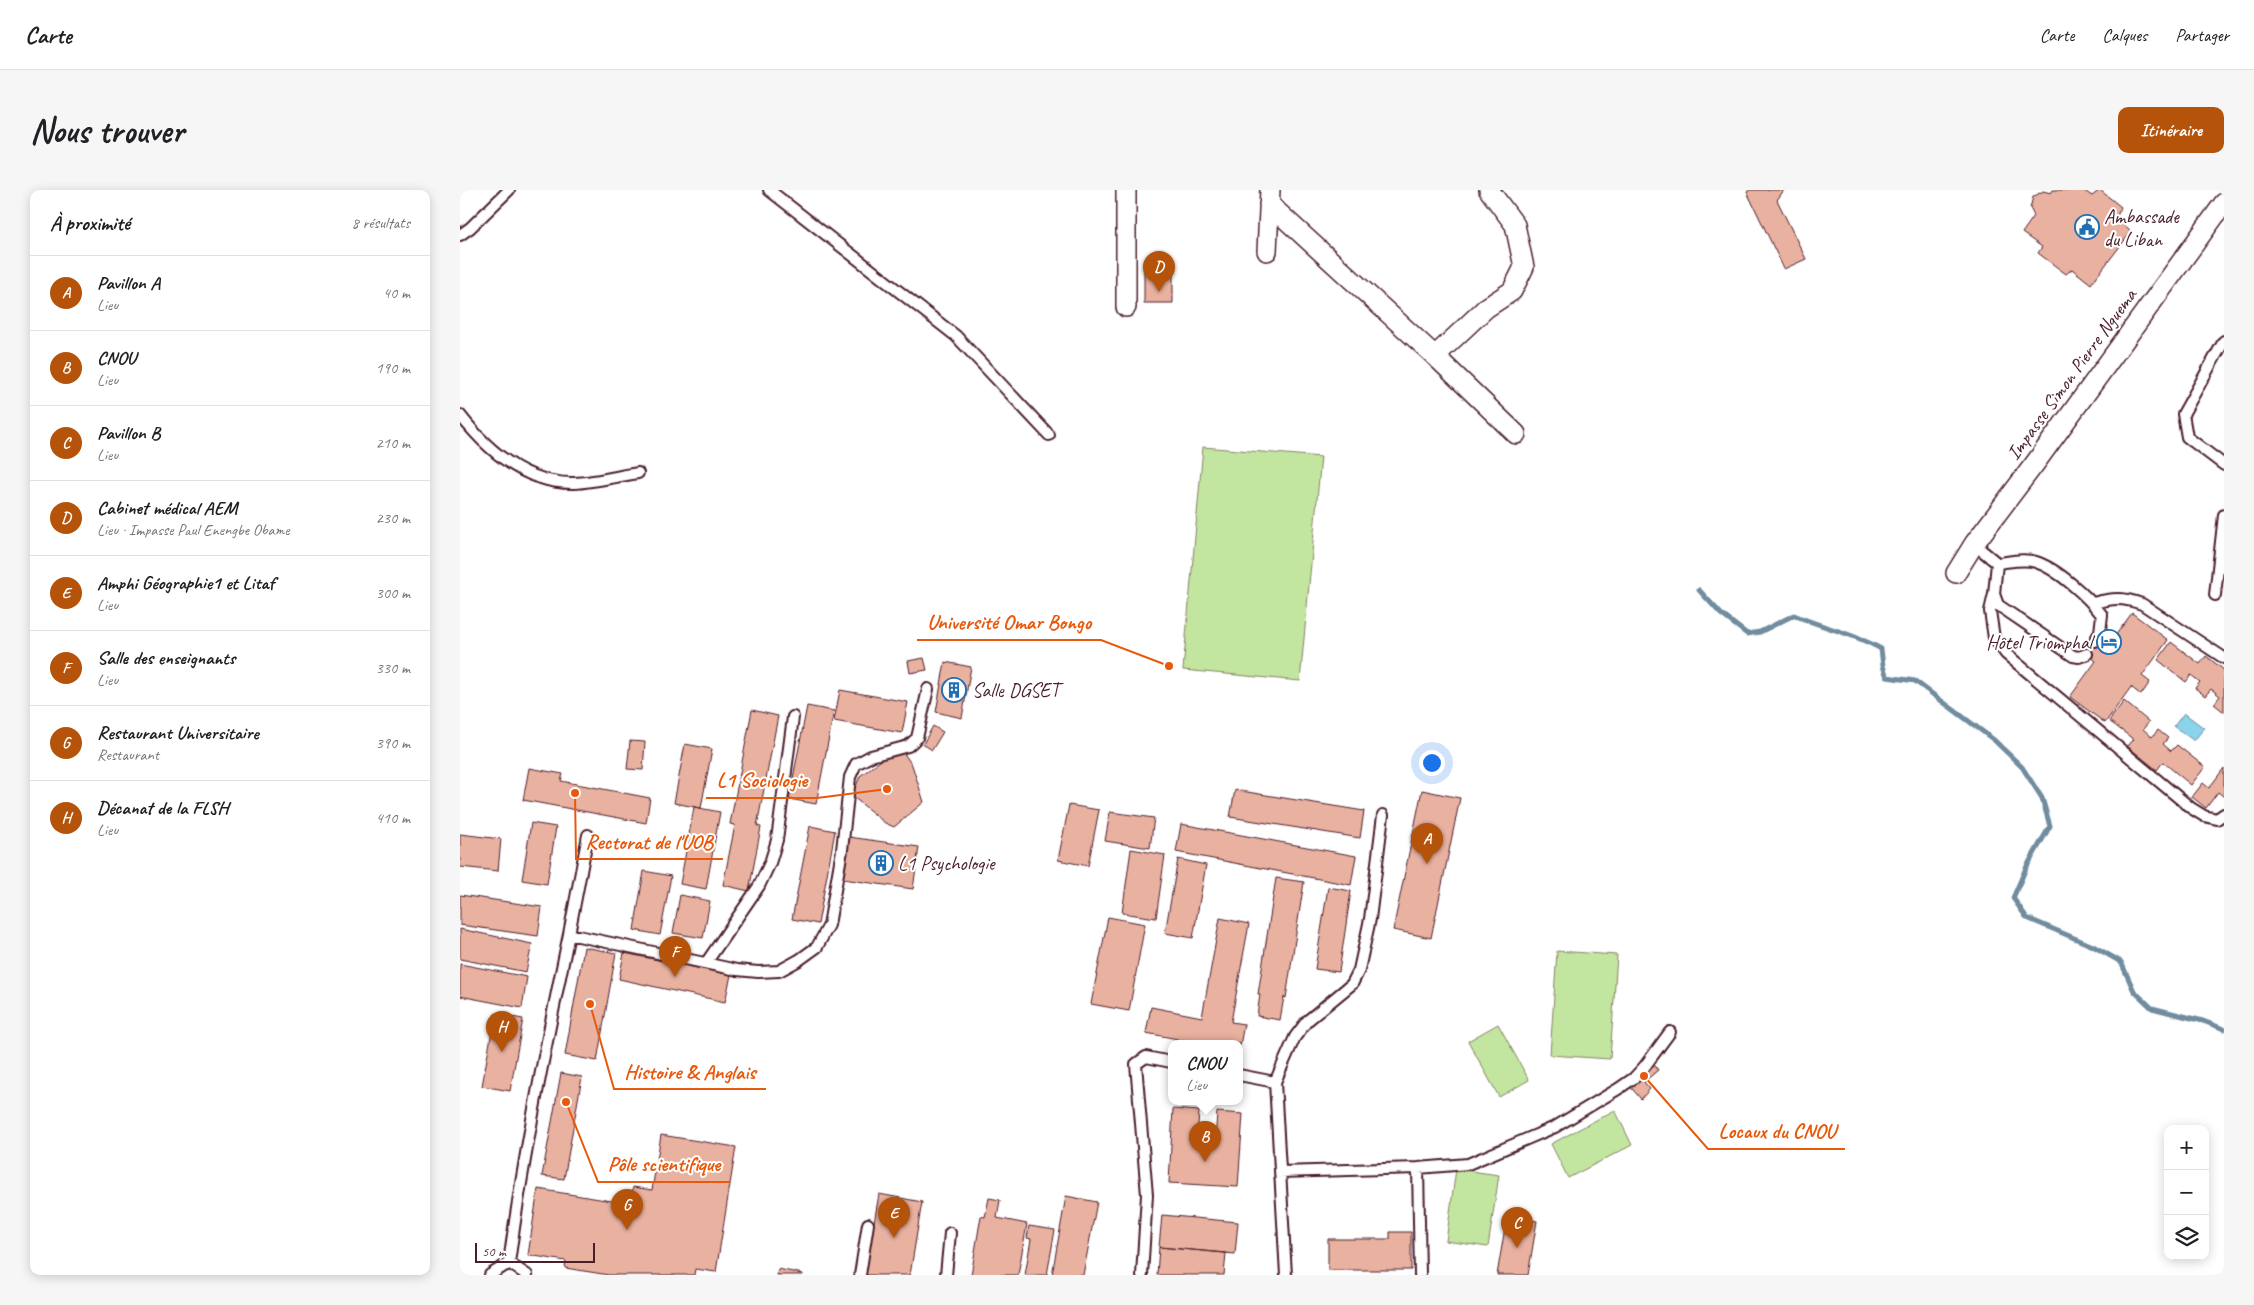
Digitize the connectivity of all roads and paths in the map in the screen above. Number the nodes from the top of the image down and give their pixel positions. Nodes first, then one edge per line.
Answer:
1 (509, 190) edge
2 (769, 190) edge
3 (1126, 190) edge
4 (1489, 190) edge
5 (1270, 197) edge
6 (2224, 203) edge
7 (460, 235) edge
8 (1267, 251) dead end
9 (1126, 307) dead end
10 (2224, 341) edge
11 (1435, 356) junction
12 (460, 416) edge
13 (1516, 434) dead end
14 (1049, 435) dead end
15 (2224, 465) edge
16 (638, 473) dead end
17 (2224, 515) edge
18 (1974, 544) junction
19 (1997, 563) junction
20 (1956, 573) dead end
21 (1994, 594) junction
22 (2215, 595) dead end
23 (2093, 603) junction
24 (2096, 641) dead end
25 (2087, 654) dead end
26 (2224, 658) edge
27 (928, 689) dead end
28 (793, 717) dead end
29 (2224, 814) edge
30 (1383, 815) dead end
31 (588, 835) dead end
32 (569, 934) junction
33 (706, 963) junction
34 (1670, 1032) dead end
35 (1168, 1061) edge
36 (1243, 1076) edge
37 (1275, 1082) junction
38 (1418, 1168) junction
39 (1280, 1172) junction
40 (868, 1224) dead end
41 (950, 1233) dead end
42 (509, 1263) junction
43 (490, 1275) edge
44 (526, 1275) edge
45 (860, 1275) edge
46 (946, 1275) edge
47 (1142, 1275) edge
48 (1286, 1275) edge
49 (1420, 1275) edge

1 - 7 lane
2 - 14 lane
3 - 9 street
4 - 11 street
5 - 8 street
5 - 11 street
6 - 18 street, Impasse Simon Pierre Nguema
10 - 15 lane
11 - 13 street
12 - 16 lane
17 - 22 lane
18 - 19 lane
18 - 20 street, Impasse Simon Pierre Nguema
19 - 21 lane
19 - 23 lane
21 - 25 lane
21 - 29 lane
23 - 24 lane
23 - 26 lane
27 - 33 lane
28 - 33 lane
30 - 37 lane
31 - 32 lane
32 - 33 lane
32 - 42 lane
34 - 38 lane
35 - 47 lane
36 - 37 lane
37 - 39 lane
38 - 39 lane
38 - 49 lane
39 - 48 lane
40 - 45 lane
41 - 46 lane
42 - 43 lane
42 - 44 lane

